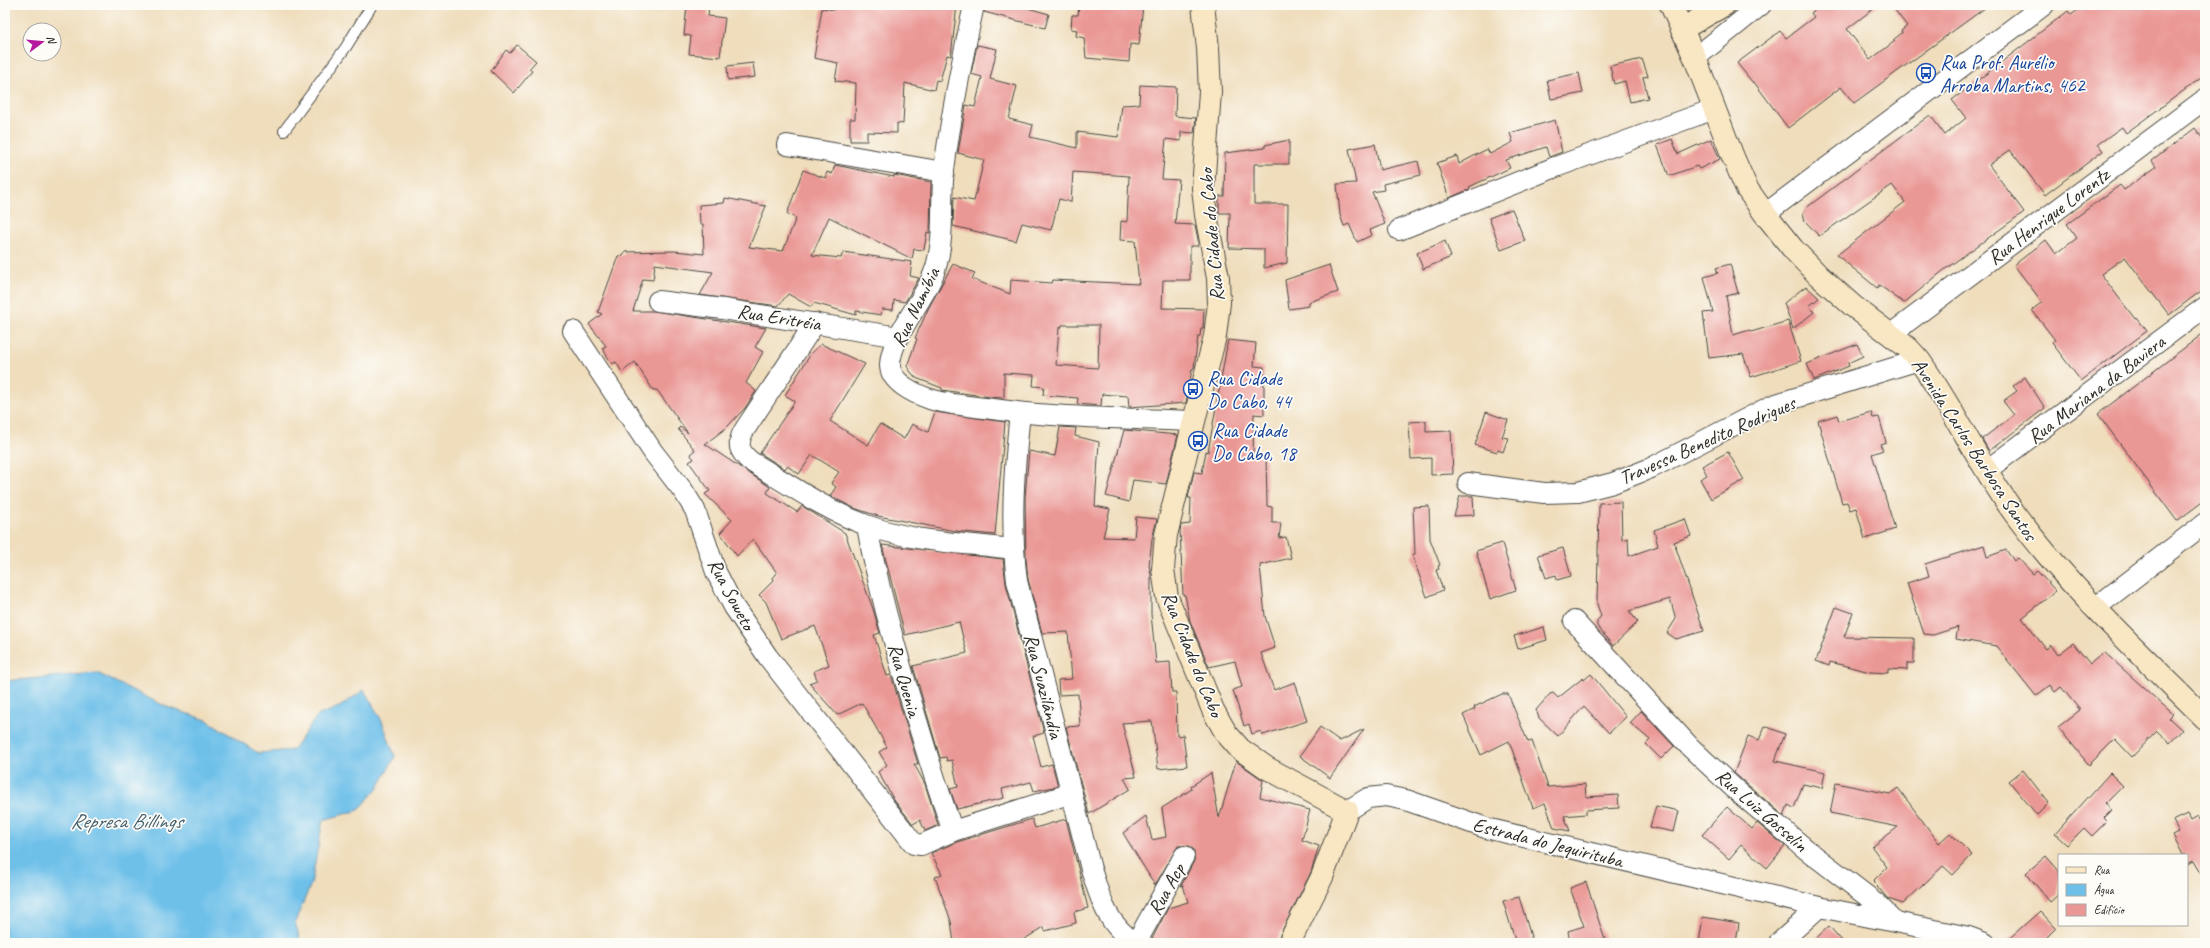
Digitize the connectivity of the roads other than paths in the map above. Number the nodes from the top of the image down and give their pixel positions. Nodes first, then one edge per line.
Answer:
1 (372, 5) edge
2 (974, 5) edge
3 (1203, 5) edge
4 (1670, 5) edge
5 (1724, 5) edge
6 (1761, 5) edge
7 (2044, 5) edge
8 (1682, 29) junction
9 (1695, 58) junction
10 (2205, 98) edge
11 (1714, 109) junction
12 (284, 131) dead end
13 (787, 145) dead end
14 (944, 172) junction
15 (1765, 214) junction
16 (1398, 230) dead end
17 (658, 301) dead end
18 (2205, 307) edge
19 (815, 323) junction
20 (573, 330) dead end
21 (1891, 334) junction
22 (899, 337) junction
23 (1919, 360) junction
24 (1020, 413) junction
25 (1194, 421) junction
26 (1987, 470) junction
27 (1468, 483) dead end
28 (2205, 523) edge
29 (867, 526) junction
30 (1013, 549) junction
31 (2095, 608) junction
32 (1574, 621) dead end
33 (2205, 718) edge
34 (1072, 793) junction
35 (1347, 811) junction
36 (953, 831) junction
37 (1184, 856) dead end
38 (1819, 906) junction
39 (1895, 922) junction
40 (1135, 943) edge
41 (1290, 943) edge
42 (1779, 943) edge
43 (1985, 943) edge

1 - 12 lane
2 - 14 street, Rua Namíbia
3 - 25 street, Rua Cidade do Cabo
4 - 8 street, Avenida Carlos Barbosa Santos
5 - 8 street
6 - 9 street
7 - 15 street
8 - 9 street, Avenida Carlos Barbosa Santos
9 - 11 street, Avenida Carlos Barbosa Santos
10 - 21 street, Rua Henrique Lorentz
11 - 15 street, Avenida Carlos Barbosa Santos
11 - 16 street
13 - 14 street
14 - 22 street, Rua Namíbia
15 - 21 street, Avenida Carlos Barbosa Santos
17 - 19 street, Rua Eritréia
18 - 26 street, Rua Mariana da Baviera
19 - 22 street, Rua Eritréia
19 - 29 street
20 - 36 street, Rua Soweto
21 - 23 street, Avenida Carlos Barbosa Santos
22 - 24 street, Rua Namíbia
23 - 26 street, Avenida Carlos Barbosa Santos
23 - 27 street, Travessa Benedito Rodrigues
24 - 25 street, Rua Namíbia
24 - 30 street, Rua Suazilândia
25 - 35 street, Rua Cidade do Cabo
26 - 31 street, Avenida Carlos Barbosa Santos
28 - 31 street
29 - 30 street
29 - 36 street, Rua Quenia
30 - 34 street, Rua Suazilândia
31 - 33 street, Avenida Carlos Barbosa Santos
32 - 39 street, Rua Luiz Gosselin
34 - 36 street
34 - 40 street, Rua Suazilândia
35 - 38 street, Estrada do Jequirituba
35 - 41 street
37 - 40 street, Rua Acp
38 - 39 street, Estrada do Jequirituba
38 - 42 street
39 - 43 street

